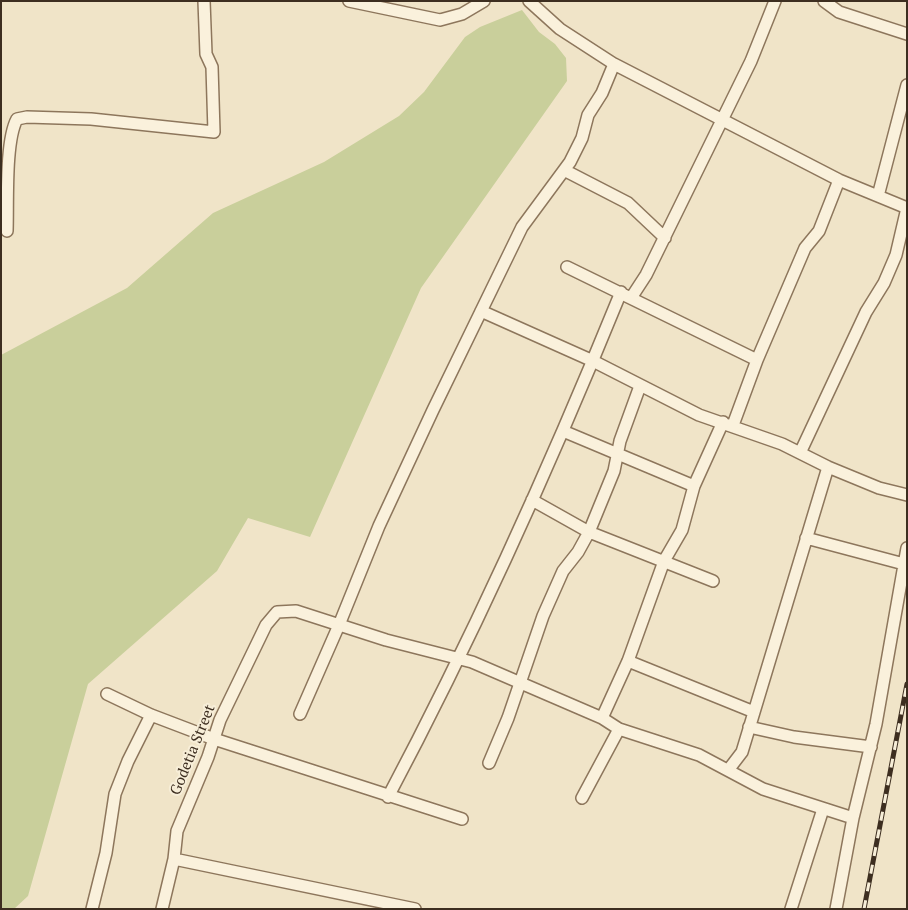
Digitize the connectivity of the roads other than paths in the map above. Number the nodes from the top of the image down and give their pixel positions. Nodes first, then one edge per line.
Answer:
1 (204, 1) edge
2 (349, 1) edge
3 (484, 1) edge
4 (529, 1) edge
5 (775, 1) edge
6 (824, 1) edge
7 (907, 34) edge
8 (614, 64) junction
9 (907, 86) edge
10 (721, 120) junction
11 (6, 144) edge
12 (564, 170) junction
13 (839, 180) junction
14 (878, 196) junction
15 (907, 208) edge
16 (7, 231) dead end
17 (665, 238) junction
18 (567, 267) dead end
19 (621, 292) junction
20 (632, 298) junction
21 (481, 311) junction
22 (757, 360) junction
23 (593, 361) junction
24 (640, 386) junction
25 (728, 424) junction
26 (563, 430) junction
27 (800, 453) junction
28 (617, 454) junction
29 (828, 467) junction
30 (694, 486) junction
31 (907, 495) edge
32 (532, 500) junction
33 (589, 532) junction
34 (806, 538) junction
35 (907, 548) edge
36 (664, 561) junction
37 (904, 564) junction
38 (713, 581) dead end
39 (339, 625) junction
40 (460, 659) junction
41 (628, 661) junction
42 (520, 681) junction
43 (107, 694) dead end
44 (754, 712) junction
45 (300, 714) dead end
46 (152, 715) junction
47 (602, 718) junction
48 (749, 727) junction
49 (619, 729) junction
50 (214, 739) junction
51 (871, 748) junction
52 (489, 763) dead end
53 (729, 769) junction
54 (388, 797) junction
55 (582, 798) dead end
56 (823, 809) junction
57 (853, 818) junction
58 (462, 819) dead end
59 (174, 859) junction
60 (163, 908) edge
61 (92, 909) edge
62 (415, 909) edge
63 (791, 909) edge
64 (836, 909) edge

1 - 11 street
2 - 3 street
4 - 8 street
5 - 10 street
6 - 7 street
8 - 10 street
8 - 12 street
9 - 14 street
10 - 13 street
10 - 17 street
11 - 16 street
12 - 17 street
12 - 21 street
13 - 14 street
13 - 22 street
14 - 15 street
15 - 27 street
17 - 20 street
18 - 19 street
19 - 20 street
19 - 23 street
20 - 22 street
21 - 23 street
21 - 39 street
22 - 25 street
23 - 24 street
23 - 26 street
24 - 25 street
24 - 28 street
25 - 27 street
25 - 30 street
26 - 28 street
26 - 32 street
27 - 29 street
28 - 30 street
28 - 33 street
29 - 31 street
29 - 34 street
30 - 36 street
32 - 33 street
32 - 40 street
33 - 36 street
33 - 42 street
34 - 37 street
34 - 44 street
35 - 37 street
36 - 38 street
36 - 41 street
37 - 51 street
39 - 40 street
39 - 45 street
39 - 50 street, Godetia Street
40 - 42 street
40 - 54 street
41 - 44 street
41 - 47 street
42 - 47 street
42 - 52 street
43 - 46 street
44 - 48 street
46 - 50 street
46 - 61 street
47 - 49 street
48 - 51 street
48 - 53 street
49 - 53 street
49 - 55 street
50 - 54 street
50 - 59 street, Godetia Street
51 - 57 street
53 - 56 street
54 - 58 street
56 - 57 street
56 - 63 street
57 - 64 street
59 - 60 street, Godetia Street
59 - 62 street

